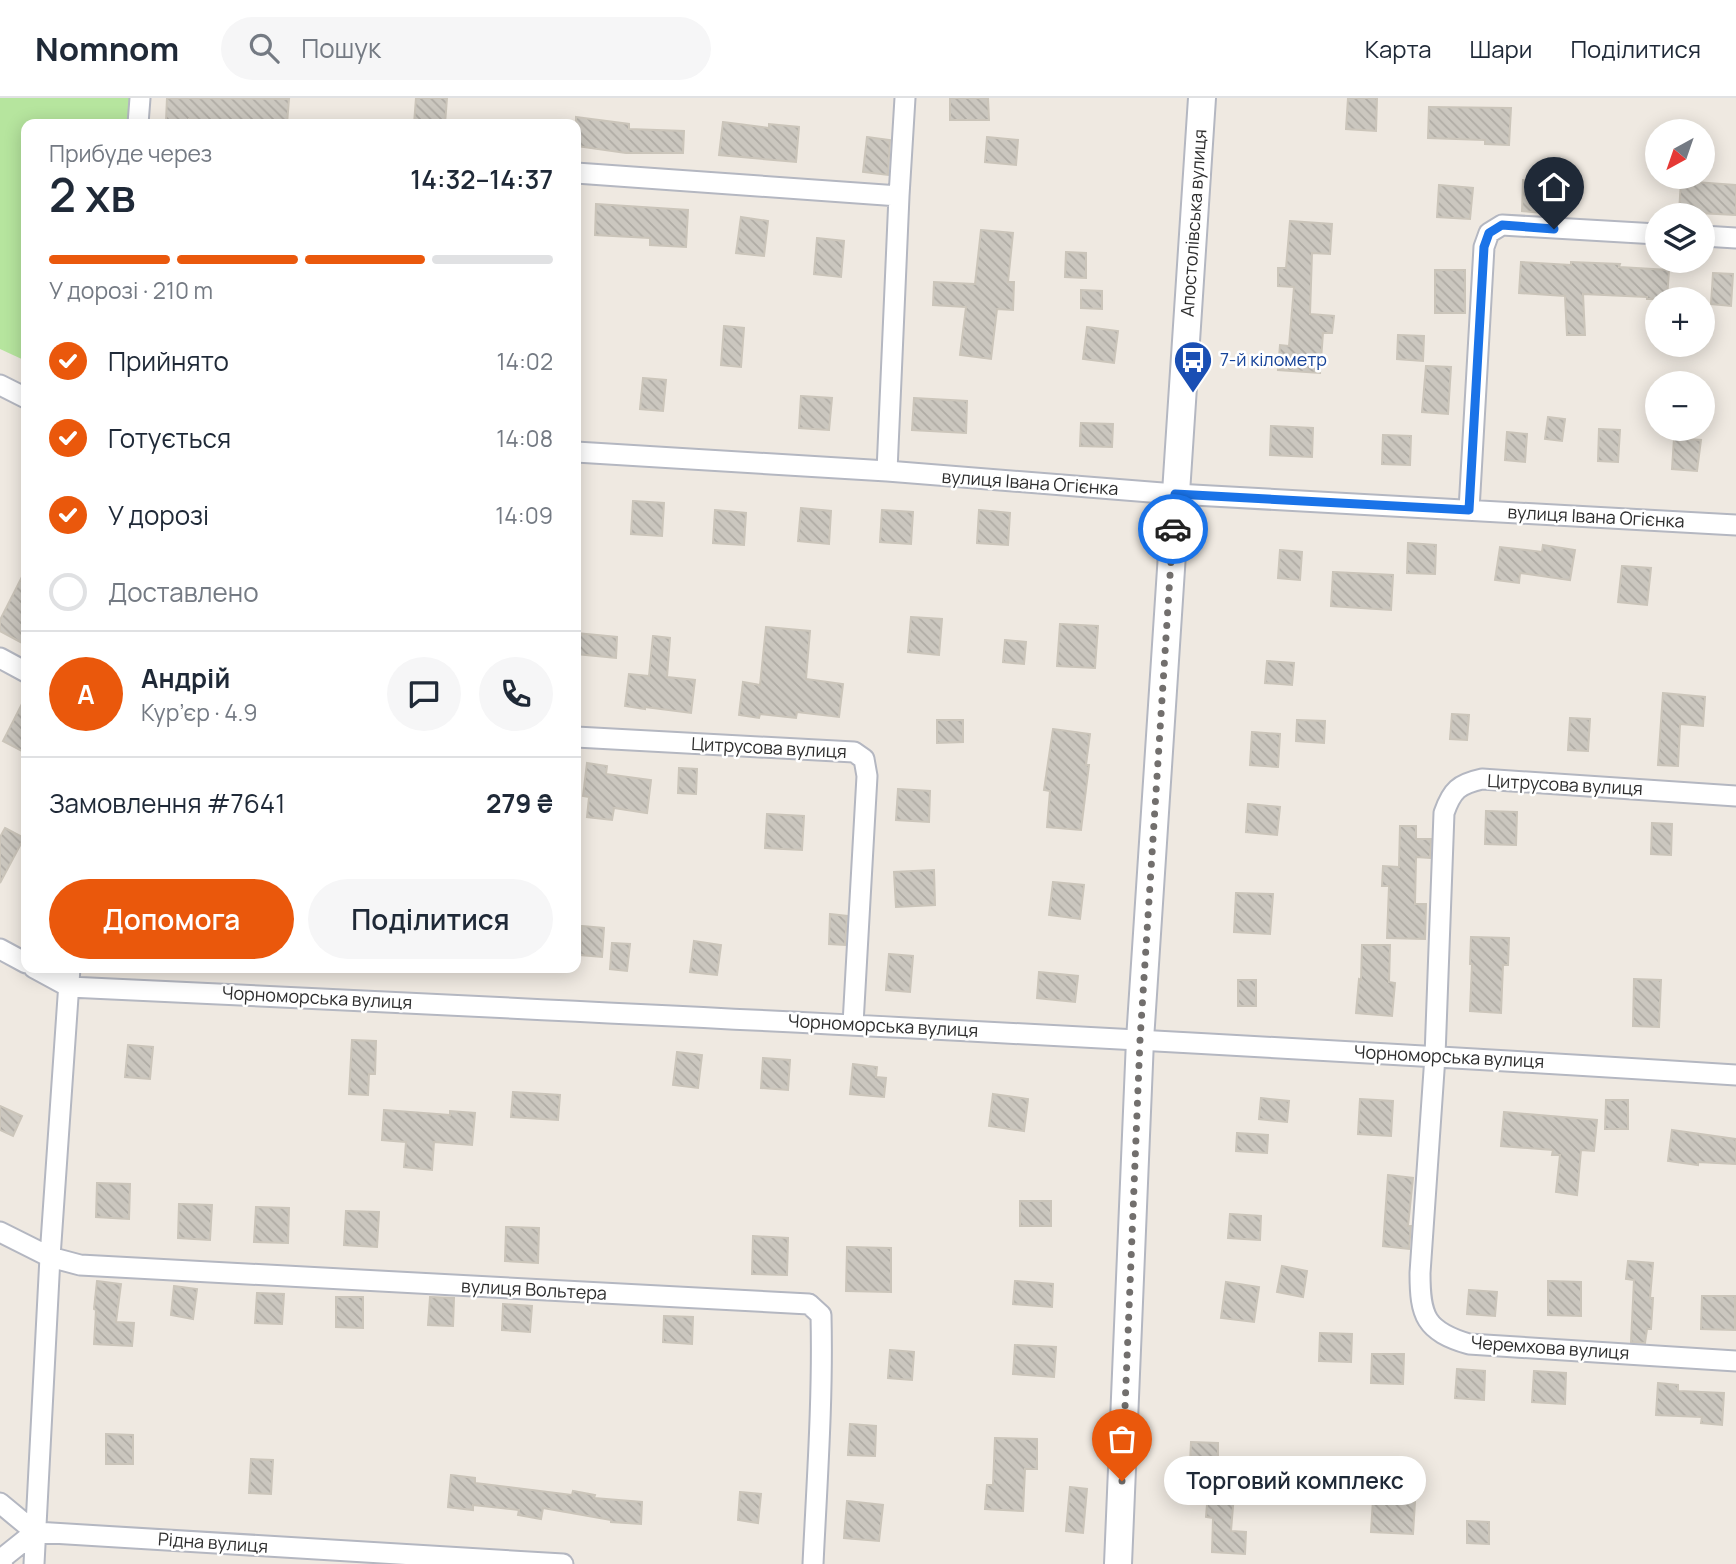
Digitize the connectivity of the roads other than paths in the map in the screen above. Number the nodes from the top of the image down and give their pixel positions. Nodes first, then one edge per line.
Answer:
1 (140, 98) edge
2 (905, 98) edge
3 (1202, 98) edge
4 (138, 119) edge
5 (581, 173) edge
6 (899, 196) junction
7 (1645, 233) edge
8 (1715, 237) edge
9 (1736, 238) edge
10 (0, 385) edge
11 (21, 396) edge
12 (581, 452) edge
13 (887, 471) junction
14 (1175, 494) junction
15 (1469, 510) junction
16 (1736, 525) edge
17 (0, 658) edge
18 (21, 669) edge
19 (581, 737) edge
20 (1736, 796) edge
21 (0, 949) edge
22 (21, 960) edge
23 (69, 977) edge
24 (853, 1024) junction
25 (1140, 1040) junction
26 (1435, 1056) junction
27 (1736, 1075) edge
28 (0, 1232) edge
29 (50, 1257) junction
30 (1736, 1361) edge
31 (0, 1503) edge
32 (35, 1532) junction
33 (1, 1564) edge
34 (34, 1564) edge
35 (563, 1564) edge
36 (813, 1564) edge
37 (1118, 1564) edge

1 - 4 street
2 - 6 street
3 - 14 street, Апостолівська вулиця
5 - 6 street
6 - 13 street
7 - 15 street
8 - 9 street
10 - 11 street
12 - 13 street, вулиця Івана Огієнка
13 - 14 street, вулиця Івана Огієнка
14 - 15 street, вулиця Івана Огієнка
14 - 25 street, Апостолівська вулиця
15 - 16 street, вулиця Івана Огієнка
17 - 18 street
19 - 24 street, Цитрусова вулиця
20 - 26 street, Цитрусова вулиця
21 - 22 street
23 - 24 street, Чорноморська вулиця
23 - 29 street
24 - 25 street, Чорноморська вулиця
25 - 26 street, Чорноморська вулиця
25 - 37 street, Апостолівська вулиця
26 - 27 street, Чорноморська вулиця
26 - 30 street, Черемхова вулиця
28 - 29 street, вулиця Вольтера
29 - 32 street
29 - 36 street, вулиця Вольтера
31 - 32 street
32 - 33 street
32 - 34 street
32 - 35 street, Рідна вулиця

